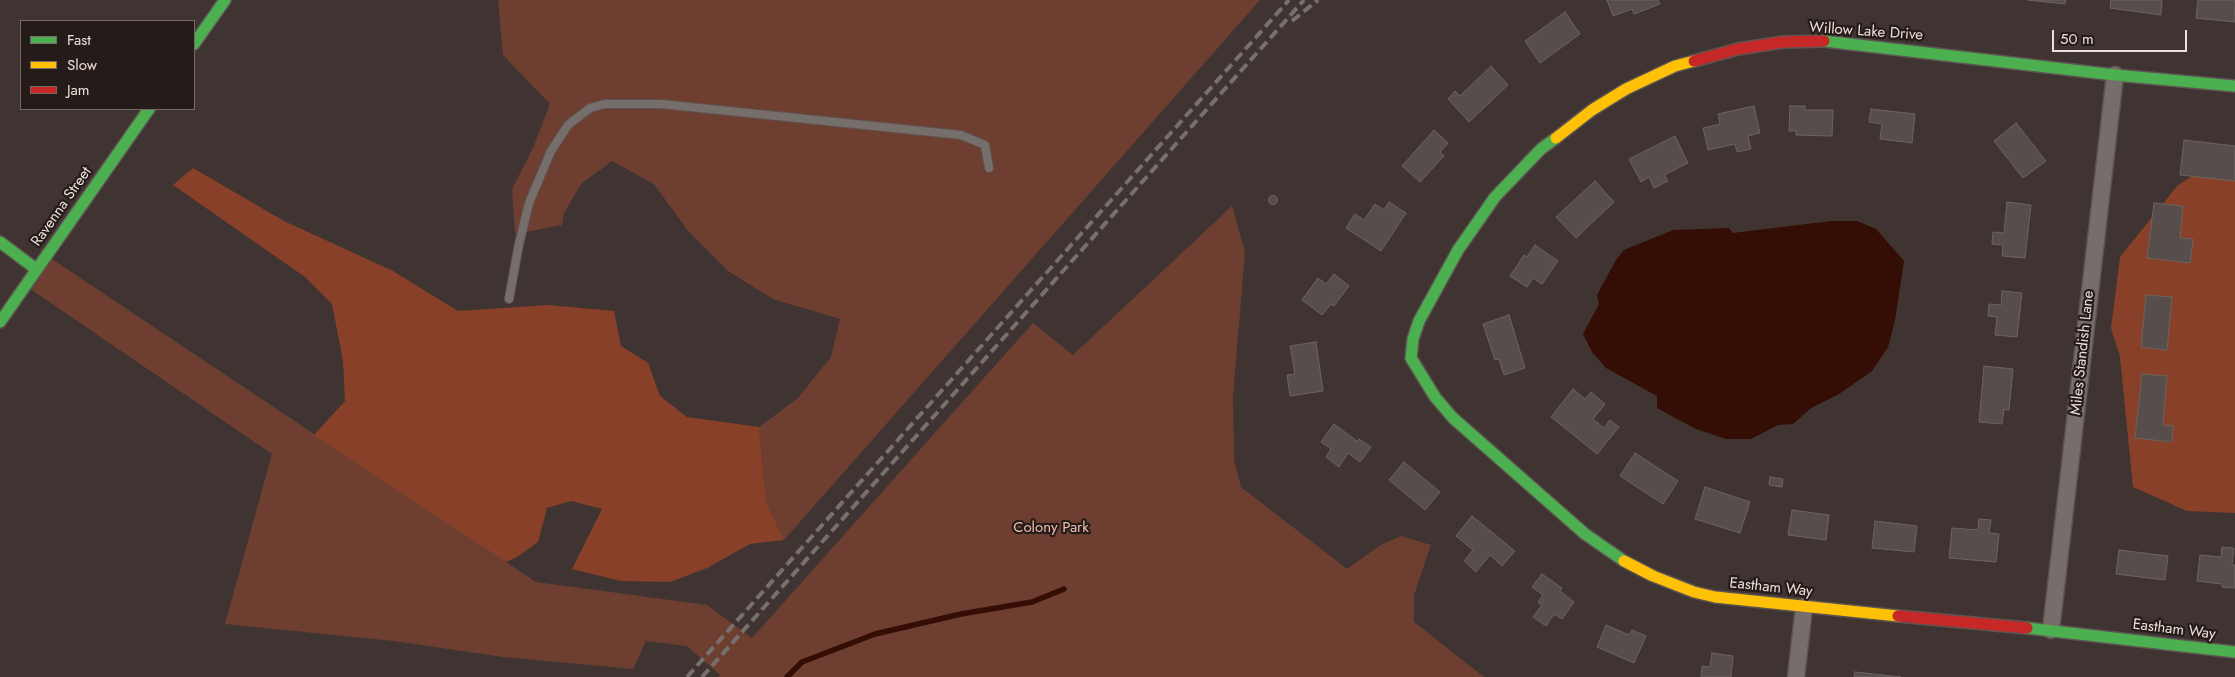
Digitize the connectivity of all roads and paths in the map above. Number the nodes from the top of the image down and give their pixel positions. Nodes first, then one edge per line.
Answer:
1 (225, 0) edge
2 (195, 43) edge
3 (2115, 75) junction
4 (2235, 86) edge
5 (148, 110) edge
6 (989, 168) dead end
7 (0, 242) edge
8 (36, 268) junction
9 (509, 298) dead end
10 (0, 322) edge
11 (1413, 340) joint
12 (1804, 607) junction
13 (2051, 630) junction
14 (2235, 652) edge
15 (1796, 677) edge

1 - 2 street
3 - 4 street, Willow Lake Drive
3 - 11 street, Willow Lake Drive
3 - 13 street, Miles Standish Lane
5 - 8 street, Ravenna Street
6 - 9 lane
7 - 8 street
8 - 10 street, Ravenna Street
11 - 12 street, Eastham Way
12 - 13 street, Eastham Way
12 - 15 street
13 - 14 street, Eastham Way

